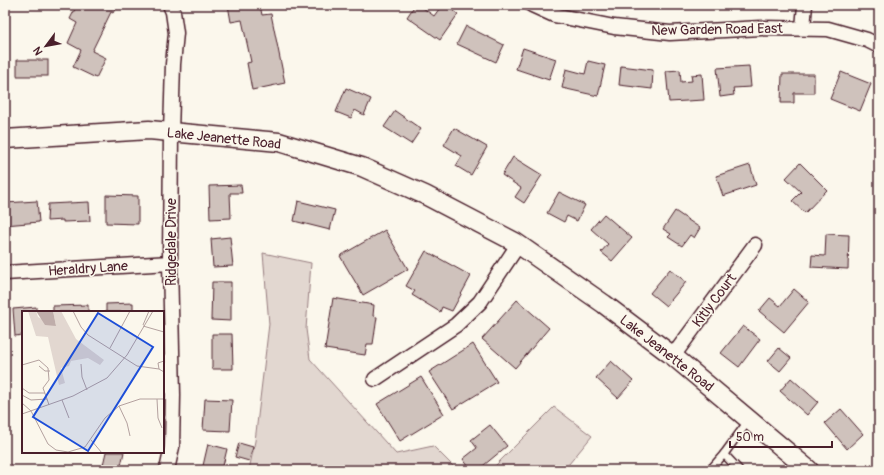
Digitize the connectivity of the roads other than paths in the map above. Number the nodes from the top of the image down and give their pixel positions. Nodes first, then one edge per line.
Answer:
1 (170, 5) edge
2 (532, 5) edge
3 (805, 5) edge
4 (804, 28) junction
5 (879, 46) edge
6 (171, 133) junction
7 (5, 139) edge
8 (518, 245) junction
9 (755, 245) dead end
10 (170, 262) junction
11 (5, 273) edge
12 (673, 356) junction
13 (375, 379) dead end
14 (750, 420) junction
15 (724, 454) junction
16 (167, 470) edge
17 (710, 470) edge
18 (739, 470) edge
19 (809, 470) edge

1 - 6 street, Ridgedale Drive
2 - 4 street, New Garden Road East
3 - 4 street
4 - 5 street, New Garden Road East
6 - 7 street, Lake Jeanette Road
6 - 8 street, Lake Jeanette Road
6 - 10 street, Ridgedale Drive
8 - 12 street, Lake Jeanette Road
8 - 13 street
9 - 12 street, Kitly Court
10 - 11 street, Heraldry Lane
10 - 16 street, Ridgedale Drive
12 - 14 street, Lake Jeanette Road
14 - 15 lane
14 - 19 street, Lake Jeanette Road
15 - 17 lane
15 - 18 lane

